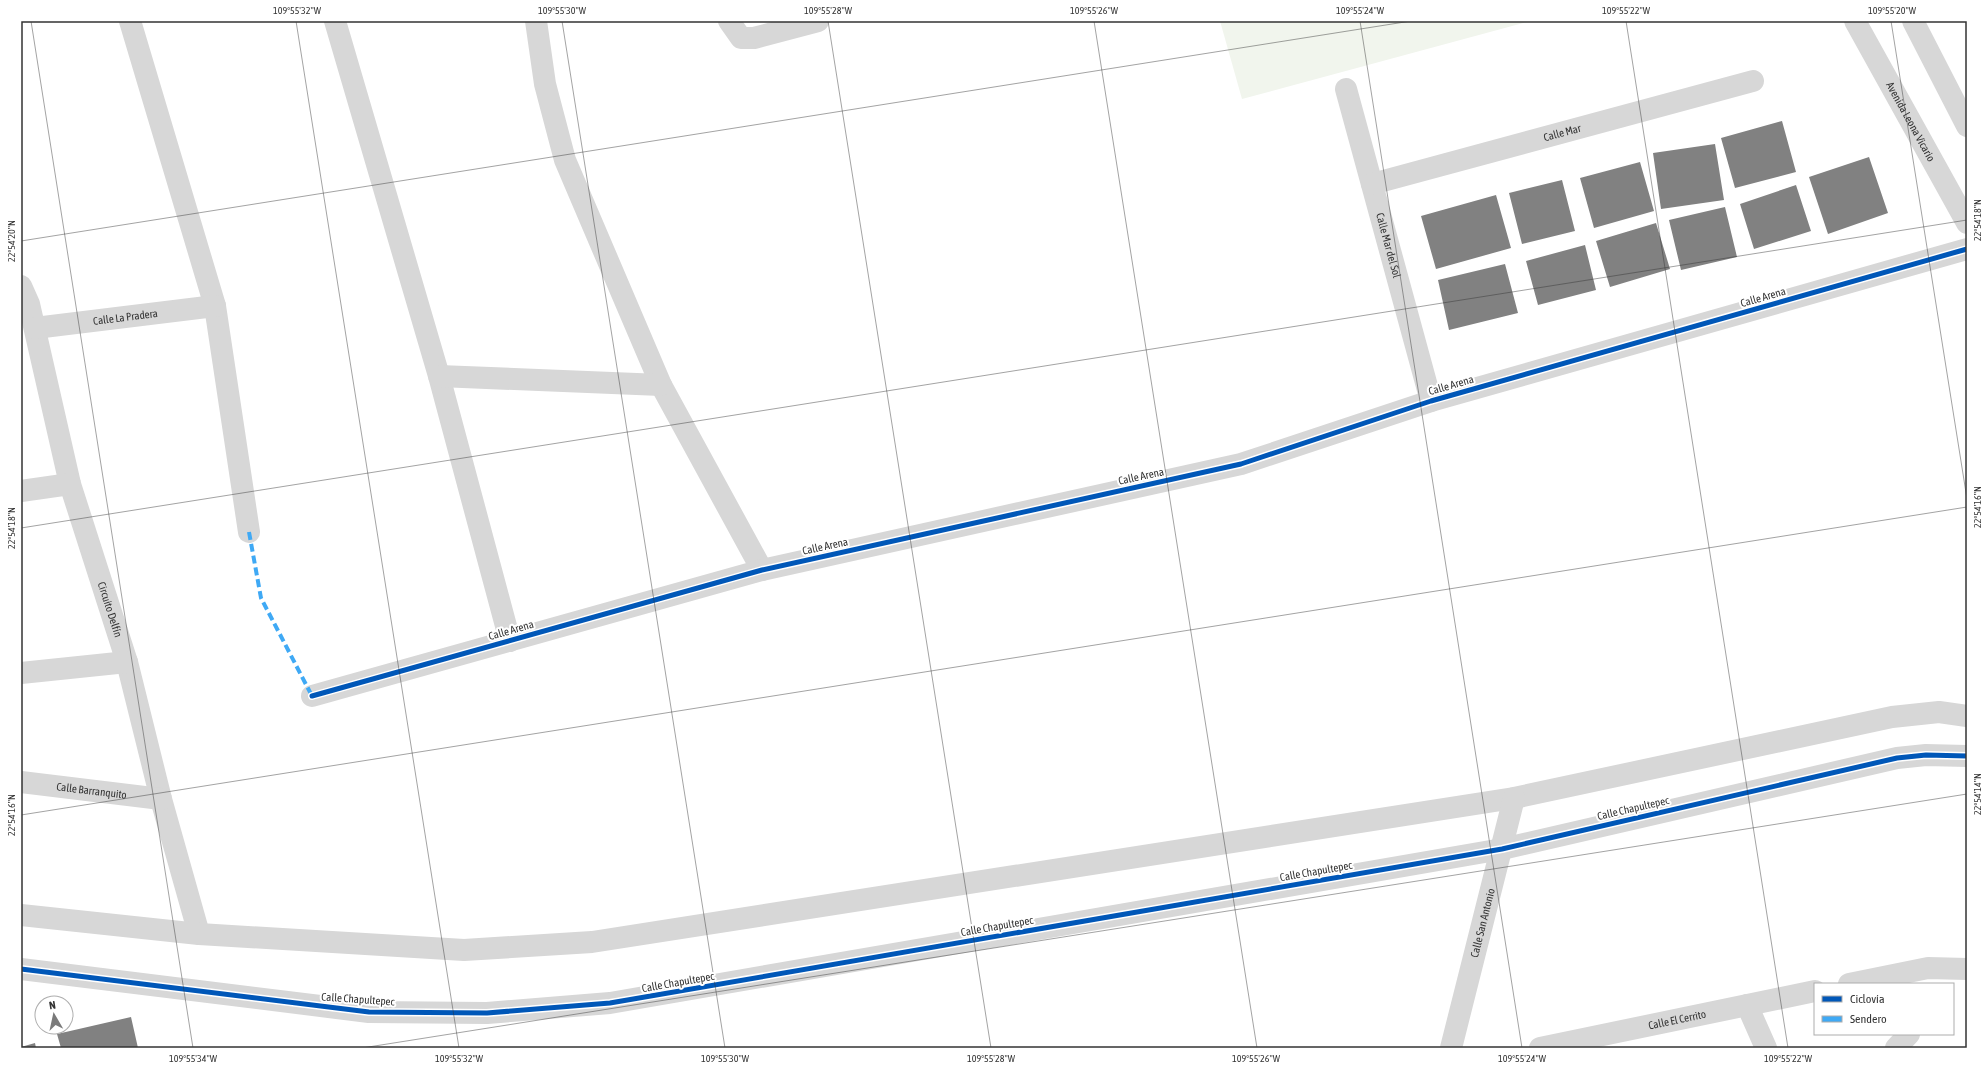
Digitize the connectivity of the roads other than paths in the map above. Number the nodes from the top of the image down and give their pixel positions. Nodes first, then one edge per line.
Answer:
1 (130, 21) edge
2 (335, 21) edge
3 (536, 21) edge
4 (728, 21) edge
5 (818, 21) edge
6 (1856, 21) edge
7 (1913, 21) edge
8 (1753, 81) dead end
9 (1346, 89) dead end
10 (1967, 126) edge
11 (1372, 184) junction
12 (1967, 223) edge
13 (1967, 249) edge
14 (24, 298) edge
15 (215, 306) junction
16 (35, 328) junction
17 (439, 376) junction
18 (660, 385) junction
19 (1431, 401) junction
20 (70, 484) junction
21 (21, 491) edge
22 (249, 532) dead end
23 (762, 570) junction
24 (510, 641) junction
25 (127, 662) junction
26 (21, 673) edge
27 (312, 696) dead end
28 (1967, 716) edge
29 (1967, 756) edge
30 (21, 782) edge
31 (1514, 798) junction
32 (161, 799) junction
33 (1502, 849) junction
34 (21, 915) edge
35 (199, 934) junction
36 (21, 969) edge
37 (1967, 969) edge
38 (1854, 983) edge
39 (1954, 984) edge
40 (1814, 991) edge
41 (1747, 1005) junction
42 (1907, 1035) edge
43 (1609, 1040) edge
44 (1451, 1048) edge
45 (1540, 1048) edge
46 (1766, 1048) edge
47 (1896, 1048) edge

1 - 15 street
2 - 17 street
3 - 18 street
4 - 5 street
6 - 12 street, Avenida Leona Vicario
7 - 10 street
8 - 11 street, Calle Mar
9 - 11 street, Calle Mar del Sol
11 - 19 street, Calle Mar del Sol
13 - 19 street, Calle Arena
14 - 16 street, Circuito Delfín
15 - 16 street, Calle La Pradera
15 - 22 street
16 - 20 street, Circuito Delfín
17 - 18 street
17 - 24 street
18 - 23 street
19 - 23 street, Calle Arena
20 - 21 street
20 - 25 street, Circuito Delfín
23 - 24 street, Calle Arena
24 - 27 street, Calle Arena
25 - 26 street
25 - 32 street, Circuito Delfín
28 - 31 street
29 - 33 street, Calle Chapultepec
30 - 32 street, Calle Barranquito
31 - 33 street, Calle San Antonio
31 - 35 street
32 - 35 street, Circuito Delfín
33 - 36 street, Calle Chapultepec
33 - 44 street, Calle San Antonio
34 - 35 street
37 - 38 street
37 - 39 street
40 - 41 street, Calle El Cerrito
41 - 43 street, Calle El Cerrito
41 - 46 street
42 - 47 street
43 - 45 street, Calle El Cerrito

